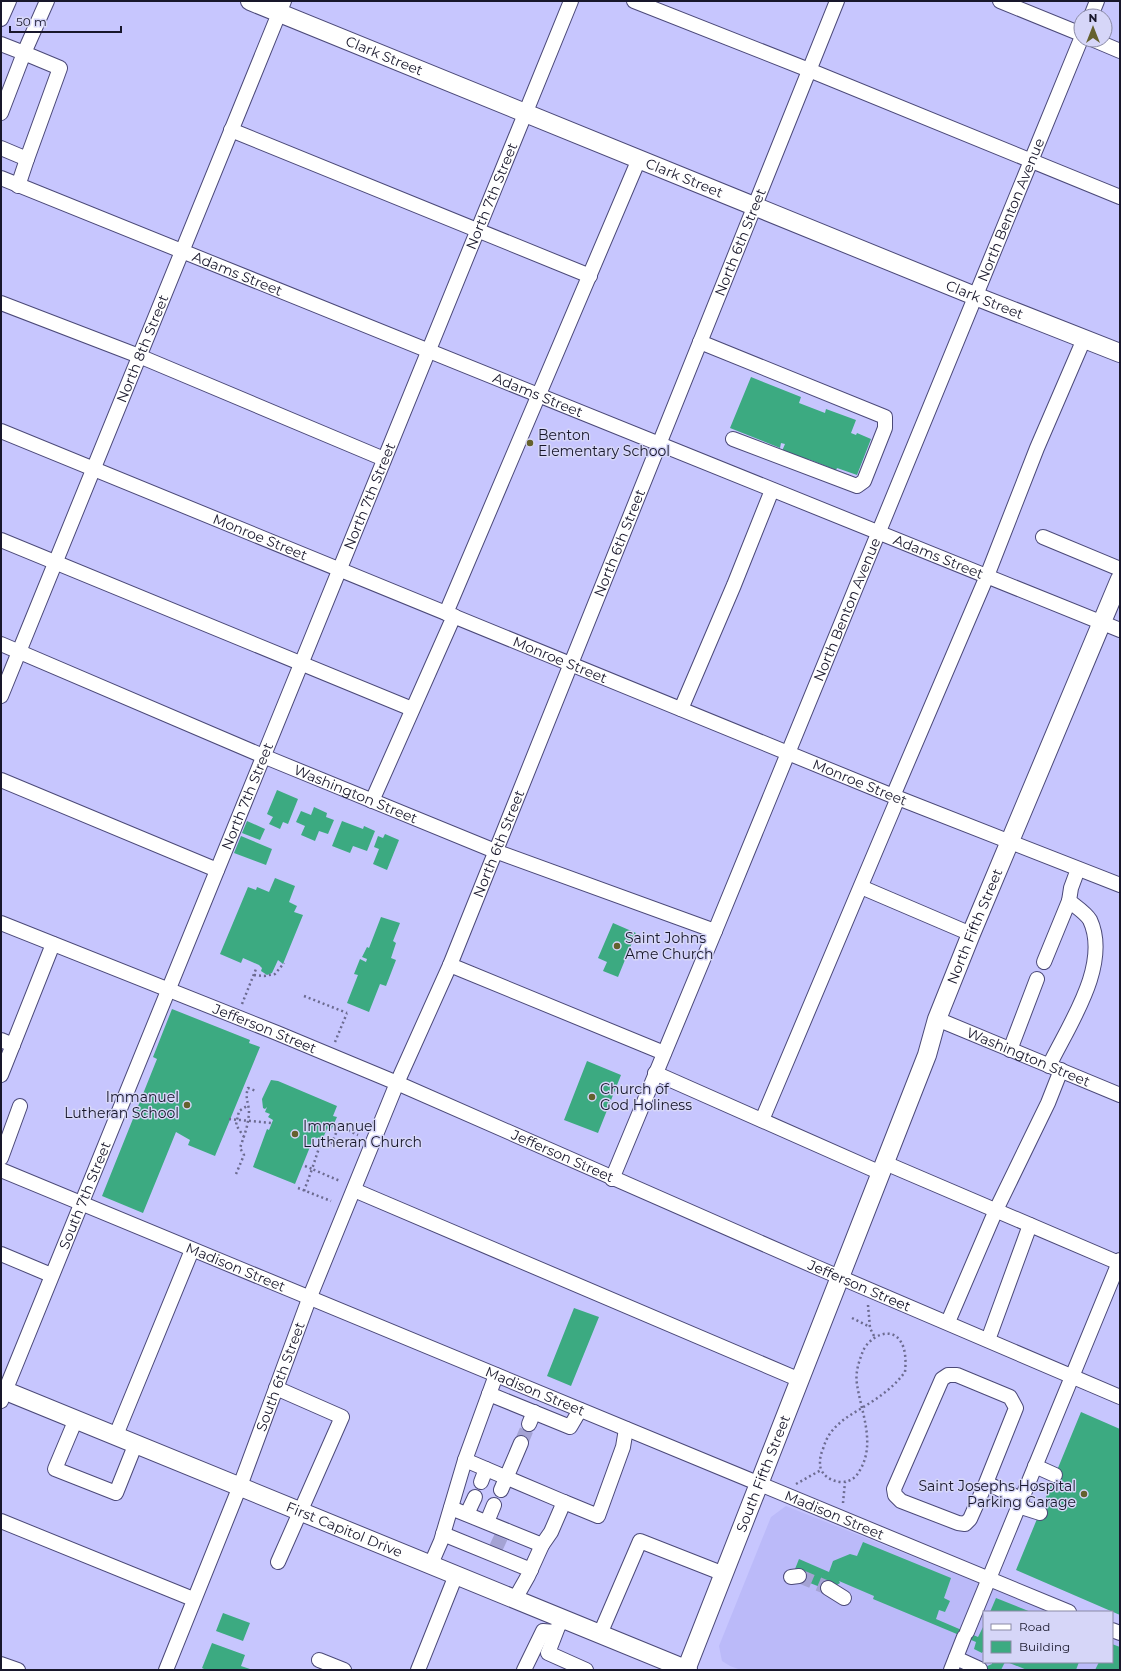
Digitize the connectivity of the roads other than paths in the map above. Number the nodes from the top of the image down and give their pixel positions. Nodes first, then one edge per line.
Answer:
1 (9, 1) edge
2 (47, 1) edge
3 (250, 1) edge
4 (570, 1) edge
5 (634, 1) edge
6 (837, 1) edge
7 (1000, 1) edge
8 (282, 7) edge
9 (1, 18) edge
10 (1073, 31) edge
11 (1, 44) edge
12 (1077, 48) edge
13 (24, 53) junction
14 (809, 70) junction
15 (525, 113) junction
16 (1, 114) edge
17 (231, 130) junction
18 (1, 148) edge
19 (27, 159) junction
20 (639, 159) junction
21 (1031, 161) junction
22 (1, 178) edge
23 (18, 186) junction
24 (1120, 197) edge
25 (754, 206) junction
26 (477, 230) junction
27 (182, 251) junction
28 (590, 276) junction
29 (975, 296) junction
30 (1, 303) edge
31 (1084, 339) junction
32 (700, 342) junction
33 (428, 351) junction
34 (1120, 353) edge
35 (139, 356) junction
36 (539, 396) junction
37 (1, 431) edge
38 (733, 439) dead end
39 (659, 444) junction
40 (384, 459) junction
41 (92, 468) junction
42 (772, 490) junction
43 (878, 532) junction
44 (1044, 537) dead end
45 (1, 540) edge
46 (56, 562) junction
47 (340, 569) junction
48 (1120, 570) edge
49 (986, 576) junction
50 (1120, 579) edge
51 (450, 614) junction
52 (1103, 623) junction
53 (1120, 630) edge
54 (1, 644) edge
55 (20, 652) junction
56 (301, 664) junction
57 (571, 664) junction
58 (1, 696) edge
59 (412, 709) junction
60 (681, 709) junction
61 (787, 753) junction
62 (263, 756) junction
63 (1, 780) edge
64 (896, 797) junction
65 (372, 801) junction
66 (1009, 841) junction
67 (495, 851) junction
68 (1078, 869) junction
69 (217, 870) junction
70 (1120, 886) edge
71 (860, 887) junction
72 (1070, 901) junction
73 (1, 923) edge
74 (716, 931) junction
75 (971, 934) junction
76 (53, 944) junction
77 (1044, 962) dead end
78 (450, 964) junction
79 (1037, 979) dead end
80 (168, 991) junction
81 (937, 1019) junction
82 (7, 1043) edge
83 (1010, 1050) junction
84 (664, 1053) junction
85 (1055, 1068) junction
86 (655, 1073) junction
87 (1, 1075) edge
88 (397, 1083) junction
89 (1120, 1095) edge
90 (20, 1106) dead end
91 (762, 1120) junction
92 (1, 1158) edge
93 (883, 1168) junction
94 (1, 1170) edge
95 (612, 1179) junction
96 (354, 1190) junction
97 (80, 1203) junction
98 (996, 1210) junction
99 (1030, 1225) junction
100 (192, 1250) junction
101 (1, 1254) edge
102 (1119, 1261) edge
103 (51, 1275) junction
104 (839, 1277) junction
105 (1115, 1289) edge
106 (309, 1298) junction
107 (948, 1322) junction
108 (988, 1340) junction
109 (496, 1375) junction
110 (1073, 1377) junction
111 (800, 1380) junction
112 (276, 1388) junction
113 (2, 1393) edge
114 (490, 1394) junction
115 (1120, 1397) edge
116 (580, 1410) junction
117 (76, 1419) junction
118 (626, 1429) junction
119 (116, 1435) junction
120 (136, 1443) junction
121 (521, 1443) tunnel mouth
122 (465, 1460) junction
123 (1035, 1466) junction
124 (1055, 1475) dead end
125 (760, 1483) junction
126 (986, 1483) junction
127 (504, 1484) junction
128 (240, 1486) junction
129 (475, 1497) dead end
130 (564, 1502) junction
131 (1020, 1502) junction
132 (494, 1506) dead end
133 (451, 1508) junction
134 (301, 1511) junction
135 (1040, 1513) dead end
136 (467, 1514) junction
137 (1, 1521) edge
138 (487, 1522) junction
139 (444, 1534) junction
140 (542, 1544) junction
141 (278, 1562) dead end
142 (431, 1564) junction
143 (531, 1570) junction
144 (724, 1574) junction
145 (456, 1575) junction
146 (989, 1578) junction
147 (828, 1588) tunnel mouth
148 (844, 1598) dead end
149 (193, 1599) junction
150 (515, 1599) junction
151 (1067, 1611) edge
152 (559, 1625) junction
153 (600, 1634) junction
154 (319, 1660) dead end
155 (1, 1664) edge
156 (954, 1664) edge
157 (980, 1669) dead end
158 (18, 1670) edge
159 (166, 1670) edge
160 (344, 1670) edge
161 (418, 1670) edge
162 (524, 1670) edge
163 (586, 1670) edge
164 (687, 1670) edge

1 - 9 street
2 - 13 street
3 - 8 main road, Clark Street
4 - 15 street, North 7th Street
5 - 14 street
6 - 14 street, North 6th Street
7 - 10 street
8 - 15 main road, Clark Street
8 - 17 street, North 8th Street
11 - 13 street
12 - 21 street, North Benton Avenue
13 - 16 street
13 - 19 street
14 - 21 street
14 - 25 street, North 6th Street
15 - 20 main road, Clark Street
15 - 26 street, North 7th Street
17 - 26 street
17 - 27 street, North 8th Street
18 - 19 street
19 - 23 street
20 - 25 main road, Clark Street
20 - 28 street
21 - 24 street
21 - 29 street, North Benton Avenue
22 - 23 street, Adams Street
23 - 27 street, Adams Street
25 - 29 main road, Clark Street
25 - 32 street, North 6th Street
26 - 28 street
26 - 33 street, North 7th Street
27 - 33 street, Adams Street
27 - 35 street, North 8th Street
28 - 36 street
29 - 31 main road, Clark Street
29 - 43 street, North Benton Avenue
30 - 35 street
31 - 34 main road, Clark Street
31 - 49 street
32 - 38 street
32 - 39 street, North 6th Street
33 - 36 street, Adams Street
33 - 40 street, North 7th Street
35 - 40 street
35 - 41 street, North 8th Street
36 - 39 street, Adams Street
36 - 51 street
37 - 41 street, Monroe Street
39 - 42 street, Adams Street
39 - 57 street, North 6th Street
40 - 47 street, North 7th Street
41 - 46 street, North 8th Street
41 - 47 street, Monroe Street
42 - 43 street, Adams Street
42 - 60 street
43 - 49 street, Adams Street
43 - 61 street, North Benton Avenue
44 - 48 street
45 - 46 street
46 - 55 street, North 8th Street
46 - 56 street
47 - 51 street, Monroe Street
47 - 56 street, North 7th Street
49 - 52 street, Adams Street
49 - 64 street
50 - 52 main road, North Fifth Street
51 - 57 street, Monroe Street
51 - 59 street
52 - 53 street, Adams Street
52 - 66 main road, North Fifth Street
54 - 55 street, Washington Street
55 - 58 street, North 8th Street
55 - 62 street, Washington Street
56 - 59 street
56 - 62 street, North 7th Street
57 - 60 street, Monroe Street
57 - 67 street, North 6th Street
59 - 65 street
60 - 61 street, Monroe Street
61 - 64 street, Monroe Street
61 - 74 street, North Benton Avenue
62 - 65 street, Washington Street
62 - 69 street, North 7th Street
63 - 69 street
64 - 66 street, Monroe Street
64 - 71 street
65 - 67 street, Washington Street
66 - 68 street, Monroe Street
66 - 75 main road, North Fifth Street
67 - 74 street, Washington Street
67 - 78 street, North 6th Street
68 - 70 street, Monroe Street
68 - 72 street
69 - 80 street, North 7th Street
71 - 75 street
71 - 91 street
72 - 77 street
72 - 85 street
73 - 76 street, Jefferson Street
74 - 84 street, North Benton Avenue
75 - 81 main road, North Fifth Street
76 - 80 street, Jefferson Street
76 - 82 street
78 - 84 street
78 - 88 street, North 6th Street
79 - 83 street
80 - 88 street, Jefferson Street
80 - 97 street, South 7th Street
81 - 83 street, Washington Street
81 - 93 main road, North Fifth Street
82 - 87 street
83 - 85 street, Washington Street
84 - 86 street, North Benton Avenue
85 - 89 street, Washington Street
85 - 98 street
86 - 91 street
86 - 95 street, North Benton Avenue
88 - 95 street, Jefferson Street
88 - 96 street, South 6th Street
90 - 92 street
91 - 93 street
93 - 98 street
93 - 104 main road, North Fifth Street
94 - 97 street, Madison Street
95 - 104 street, Jefferson Street
96 - 106 street, South 6th Street
96 - 111 street
97 - 100 street, Madison Street
97 - 103 street, South 7th Street
98 - 99 street
98 - 107 street
99 - 102 street
99 - 108 street
100 - 106 street, Madison Street
100 - 119 street
101 - 103 street
102 - 105 street
103 - 113 street, South 7th Street
104 - 107 street, Jefferson Street
104 - 111 main road, South Fifth Street
105 - 110 street
106 - 109 street, Madison Street
106 - 112 street, South 6th Street
107 - 108 street, Jefferson Street
108 - 110 street, Jefferson Street
109 - 114 street
109 - 116 street, Madison Street
110 - 115 street, Jefferson Street
110 - 123 street
111 - 125 main road, South Fifth Street
112 - 128 street, South 6th Street
112 - 134 street
113 - 117 main road, First Capitol Drive
114 - 116 street
114 - 122 street
116 - 118 street, Madison Street
117 - 119 main road, First Capitol Drive
117 - 120 street
118 - 125 street, Madison Street
118 - 130 street
119 - 120 main road, First Capitol Drive
120 - 128 main road, First Capitol Drive
121 - 127 street
122 - 127 street
122 - 133 street
123 - 124 street
123 - 131 street
125 - 144 main road, South Fifth Street
125 - 146 street, Madison Street
126 - 126 street
126 - 131 street
127 - 130 street
128 - 134 main road, First Capitol Drive
128 - 149 street, South 6th Street
129 - 136 street
130 - 140 street
131 - 135 street
131 - 146 street
132 - 138 street
133 - 136 street
133 - 139 street
134 - 141 street
134 - 142 main road, First Capitol Drive
136 - 138 street
137 - 149 street
138 - 140 street
139 - 142 street
139 - 143 street
140 - 143 street
142 - 145 main road, First Capitol Drive
143 - 150 street
144 - 153 street
144 - 164 main road, South Fifth Street
145 - 150 main road, First Capitol Drive
145 - 161 street
146 - 151 street, Madison Street
146 - 156 street
147 - 148 street
149 - 159 street, South 6th Street
150 - 152 main road, First Capitol Drive
152 - 153 main road, First Capitol Drive
152 - 162 street
152 - 163 street
153 - 164 main road, First Capitol Drive
154 - 160 street
155 - 158 street
156 - 157 street

